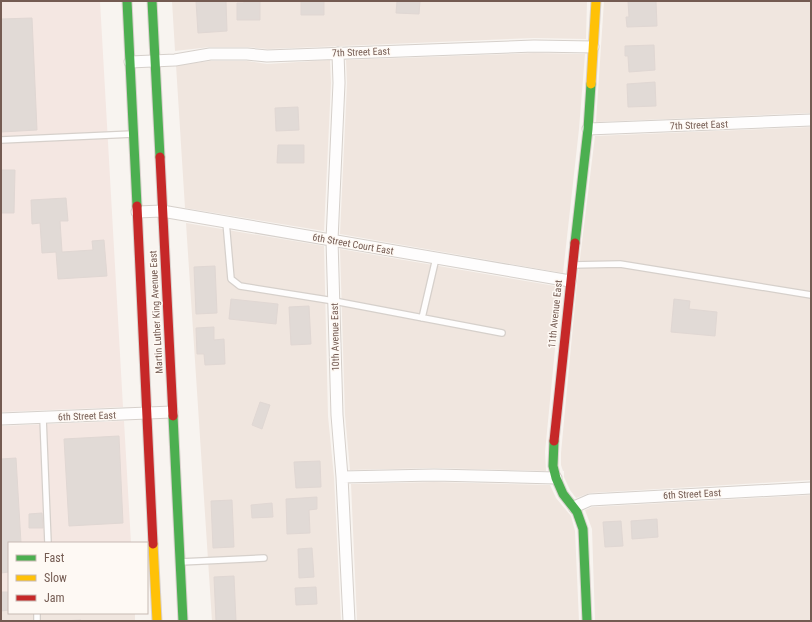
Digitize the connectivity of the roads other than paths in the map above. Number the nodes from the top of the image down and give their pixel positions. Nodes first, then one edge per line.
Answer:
1 (127, 1) edge
2 (152, 1) edge
3 (596, 1) edge
4 (593, 47) junction
5 (338, 53) junction
6 (155, 61) junction
7 (130, 62) junction
8 (811, 120) edge
9 (588, 129) junction
10 (133, 134) junction
11 (1, 140) edge
12 (162, 211) junction
13 (137, 212) junction
14 (226, 222) junction
15 (332, 240) junction
16 (436, 258) junction
17 (572, 265) junction
18 (570, 282) junction
19 (811, 295) edge
20 (334, 301) junction
21 (422, 318) junction
22 (502, 333) dead end
23 (172, 412) junction
24 (147, 414) junction
25 (43, 418) junction
26 (1, 419) edge
27 (342, 477) junction
28 (556, 478) junction
29 (811, 488) edge
30 (574, 507) junction
31 (48, 542) edge
32 (150, 548) edge
33 (264, 558) dead end
34 (180, 562) junction
35 (157, 621) edge
36 (183, 621) edge
37 (349, 621) edge
38 (587, 621) edge

1 - 7 street, Martin Luther King Avenue East
2 - 6 street, Martin Luther King Avenue East
3 - 4 street, 11th Avenue East
4 - 5 street, 7th Street East
4 - 9 street, 11th Avenue East
5 - 6 street, 7th Street East
5 - 15 street, 10th Avenue East
6 - 7 street, 7th Street East
6 - 12 street, Martin Luther King Avenue East
7 - 10 street, Martin Luther King Avenue East
8 - 9 street, 7th Street East
9 - 17 street, 11th Avenue East
10 - 11 lane
10 - 13 street, Martin Luther King Avenue East
12 - 13 street, 6th Street Court East
12 - 14 street, 6th Street Court East
12 - 23 street, Martin Luther King Avenue East
13 - 24 street, Martin Luther King Avenue East
14 - 15 street, 6th Street Court East
14 - 20 lane
15 - 16 street, 6th Street Court East
15 - 20 street, 10th Avenue East
16 - 18 street, 6th Street Court East
16 - 21 lane
17 - 18 street, 11th Avenue East
17 - 19 lane
18 - 28 street, 11th Avenue East
20 - 21 lane
20 - 27 street, 10th Avenue East
21 - 22 lane
23 - 24 street, 6th Street East
23 - 34 street, Martin Luther King Avenue East
24 - 25 street, 6th Street East
24 - 32 street, Martin Luther King Avenue East
25 - 26 street, 6th Street East
25 - 31 lane
27 - 28 street
27 - 37 street, 10th Avenue East
28 - 30 street, 11th Avenue East
29 - 30 street, 6th Street East
30 - 38 street, 11th Avenue East
32 - 35 street, Martin Luther King Avenue East
33 - 34 lane
34 - 36 street, Martin Luther King Avenue East

